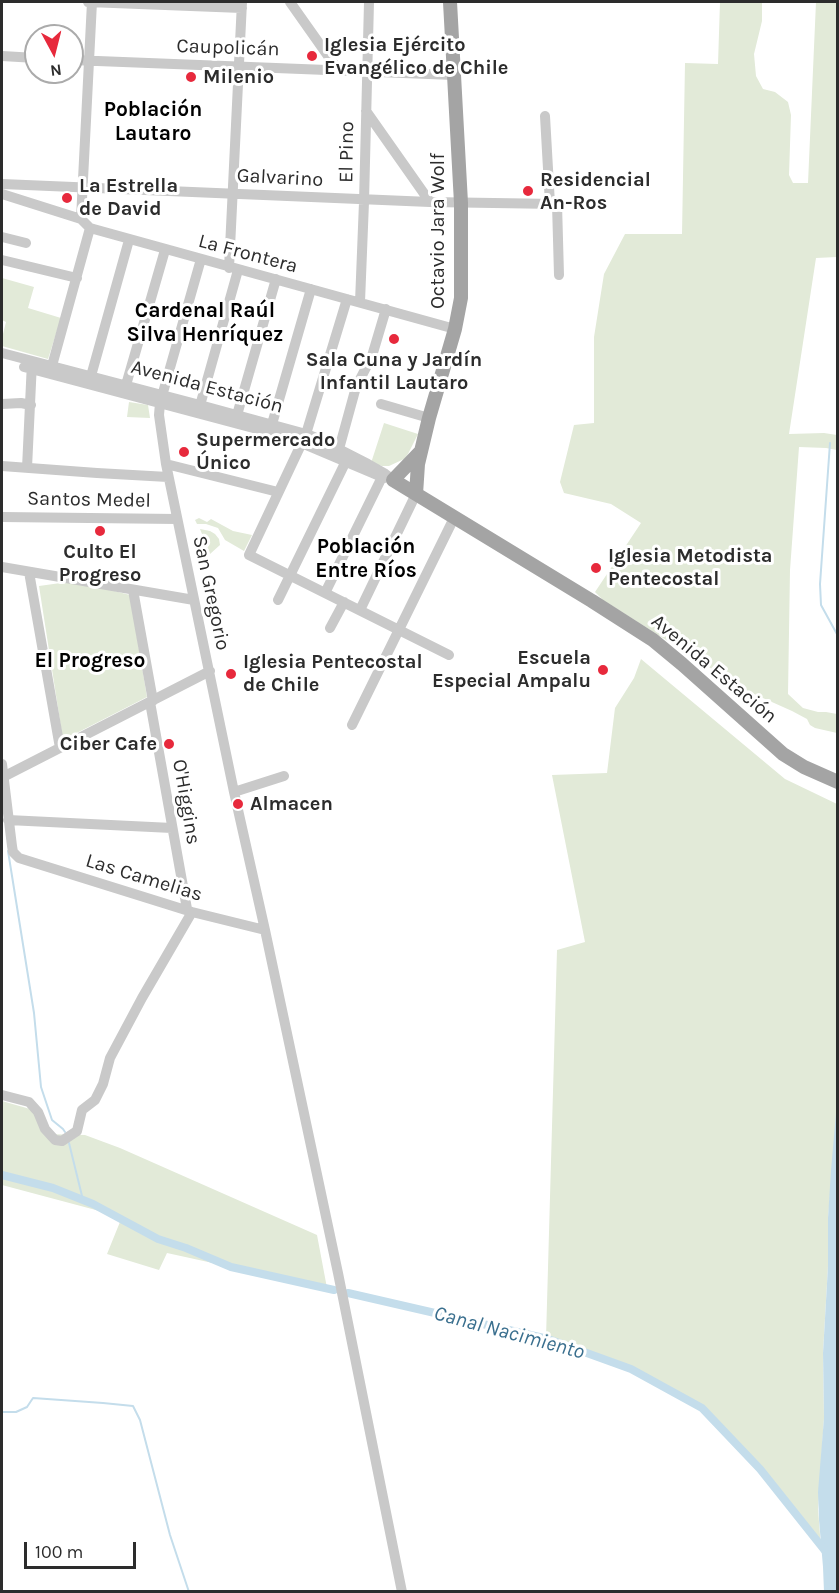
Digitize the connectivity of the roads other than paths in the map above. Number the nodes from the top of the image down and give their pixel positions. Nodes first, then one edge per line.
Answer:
1 (90, 2) edge
2 (290, 2) edge
3 (369, 2) edge
4 (450, 2) edge
5 (242, 5) edge
6 (2, 56) edge
7 (24, 57) edge
8 (84, 61) edge
9 (89, 61) junction
10 (239, 67) junction
11 (338, 70) junction
12 (367, 71) junction
13 (454, 75) junction
14 (366, 110) junction
15 (545, 116) dead end
16 (2, 184) edge
17 (82, 187) junction
18 (2, 194) edge
19 (233, 194) junction
20 (364, 200) junction
21 (430, 202) junction
22 (461, 203) junction
23 (553, 204) junction
24 (81, 219) junction
25 (90, 228) junction
26 (2, 237) edge
27 (129, 240) junction
28 (26, 243) dead end
29 (165, 250) junction
30 (2, 260) edge
31 (201, 260) junction
32 (233, 269) junction
33 (559, 274) dead end
34 (77, 278) junction
35 (276, 279) junction
36 (311, 289) junction
37 (347, 299) junction
38 (360, 302) junction
39 (386, 309) junction
40 (455, 329) junction
41 (2, 353) edge
42 (2, 361) edge
43 (31, 365) junction
44 (51, 371) junction
45 (91, 376) junction
46 (126, 386) junction
47 (161, 399) junction
48 (2, 404) edge
49 (381, 404) dead end
50 (31, 405) junction
51 (199, 409) junction
52 (237, 415) junction
53 (429, 418) junction
54 (272, 424) junction
55 (304, 439) junction
56 (421, 451) junction
57 (344, 455) junction
58 (166, 464) junction
59 (2, 466) edge
60 (27, 468) junction
61 (168, 477) junction
62 (386, 477) junction
63 (278, 492) junction
64 (416, 494) junction
65 (2, 517) edge
66 (454, 518) junction
67 (177, 519) junction
68 (2, 567) edge
69 (29, 572) junction
70 (290, 576) junction
71 (133, 590) junction
72 (325, 593) junction
73 (194, 600) junction
74 (278, 600) dead end
75 (344, 602) junction
76 (360, 610) junction
77 (330, 628) dead end
78 (399, 630) junction
79 (449, 655) dead end
80 (210, 670) junction
81 (152, 701) junction
82 (352, 725) dead end
83 (60, 748) junction
84 (2, 764) edge
85 (284, 776) dead end
86 (3, 777) junction
87 (831, 779) edge
88 (234, 792) junction
89 (8, 820) junction
90 (172, 828) junction
91 (190, 910) junction
92 (265, 930) junction
93 (2, 1095) edge
94 (402, 1592) edge

1 - 5 street
1 - 9 street
2 - 11 street
3 - 12 street, El Pino
4 - 13 main road, Octavio Jara Wolf
5 - 10 street
6 - 7 street
8 - 9 street, Caupolicán
9 - 10 street, Caupolicán
9 - 17 street
10 - 11 street, Caupolicán
10 - 19 street
11 - 12 street, Caupolicán
12 - 13 street, Caupolicán
12 - 14 street, El Pino
13 - 22 main road, Octavio Jara Wolf
14 - 20 street, El Pino
14 - 21 street
15 - 23 street
16 - 17 street, Galvarino
17 - 19 street, Galvarino
17 - 24 street
18 - 24 street, La Frontera
19 - 20 street, Galvarino
19 - 32 street
20 - 21 street, Galvarino
20 - 38 street, El Pino
21 - 22 street, Galvarino
22 - 23 street, Galvarino
22 - 40 main road, Octavio Jara Wolf
23 - 33 street
24 - 25 street, La Frontera
25 - 27 street, La Frontera
25 - 34 street
26 - 28 street
27 - 29 street, La Frontera
27 - 45 street
29 - 31 street, La Frontera
29 - 46 street
30 - 34 street
31 - 32 street, La Frontera
31 - 47 street, San Gregorio
32 - 35 street, La Frontera
32 - 51 street
34 - 44 street
35 - 36 street, La Frontera
35 - 52 street
36 - 37 street, La Frontera
36 - 54 street
37 - 38 street, La Frontera
37 - 55 street
38 - 39 street, La Frontera
39 - 40 street, La Frontera
39 - 57 street
40 - 53 main road, Octavio Jara Wolf
41 - 43 street, Avenida Estación
42 - 43 street, Avenida Estación
43 - 44 street, Avenida Estación
43 - 50 street
44 - 45 street, Avenida Estación
44 - 47 street, Avenida Estación
45 - 46 street, Avenida Estación
46 - 47 street, Avenida Estación
47 - 51 street, Avenida Estación
47 - 58 street, San Gregorio
48 - 50 street
49 - 53 street
50 - 60 street
51 - 52 street, Avenida Estación
51 - 55 street, Avenida Estación
52 - 54 street, Avenida Estación
53 - 56 main road, Octavio Jara Wolf
54 - 55 street, Avenida Estación
55 - 57 street, Avenida Estación
55 - 57 street, Avenida Estación
55 - 63 street
56 - 62 main road
56 - 64 main road, Octavio Jara Wolf
57 - 62 street, Avenida Estación
57 - 70 street
58 - 61 street, San Gregorio
58 - 63 street
59 - 60 street
60 - 61 street
61 - 67 street, San Gregorio
62 - 64 main road, Avenida Estación
62 - 72 street
63 - 70 street
64 - 66 main road, Avenida Estación
64 - 76 street
65 - 67 street, Santos Medel
66 - 78 street
66 - 87 main road, Avenida Estación
67 - 73 street, San Gregorio
68 - 69 street
69 - 71 street
69 - 83 street
70 - 72 street
70 - 74 street
71 - 73 street
71 - 81 street, O'Higgins
72 - 75 street
73 - 80 street, San Gregorio
75 - 76 street
75 - 77 street
76 - 78 street
78 - 79 street
78 - 82 street
80 - 81 street
80 - 88 street, San Gregorio
81 - 83 street
81 - 90 street, O'Higgins
83 - 86 street
84 - 86 street
85 - 88 street
86 - 89 street
88 - 92 street, San Gregorio
89 - 90 street
89 - 91 street, Las Camelias
90 - 91 street, O'Higgins
91 - 92 street, Las Camelias
91 - 93 street
92 - 94 street, San Gregorio

